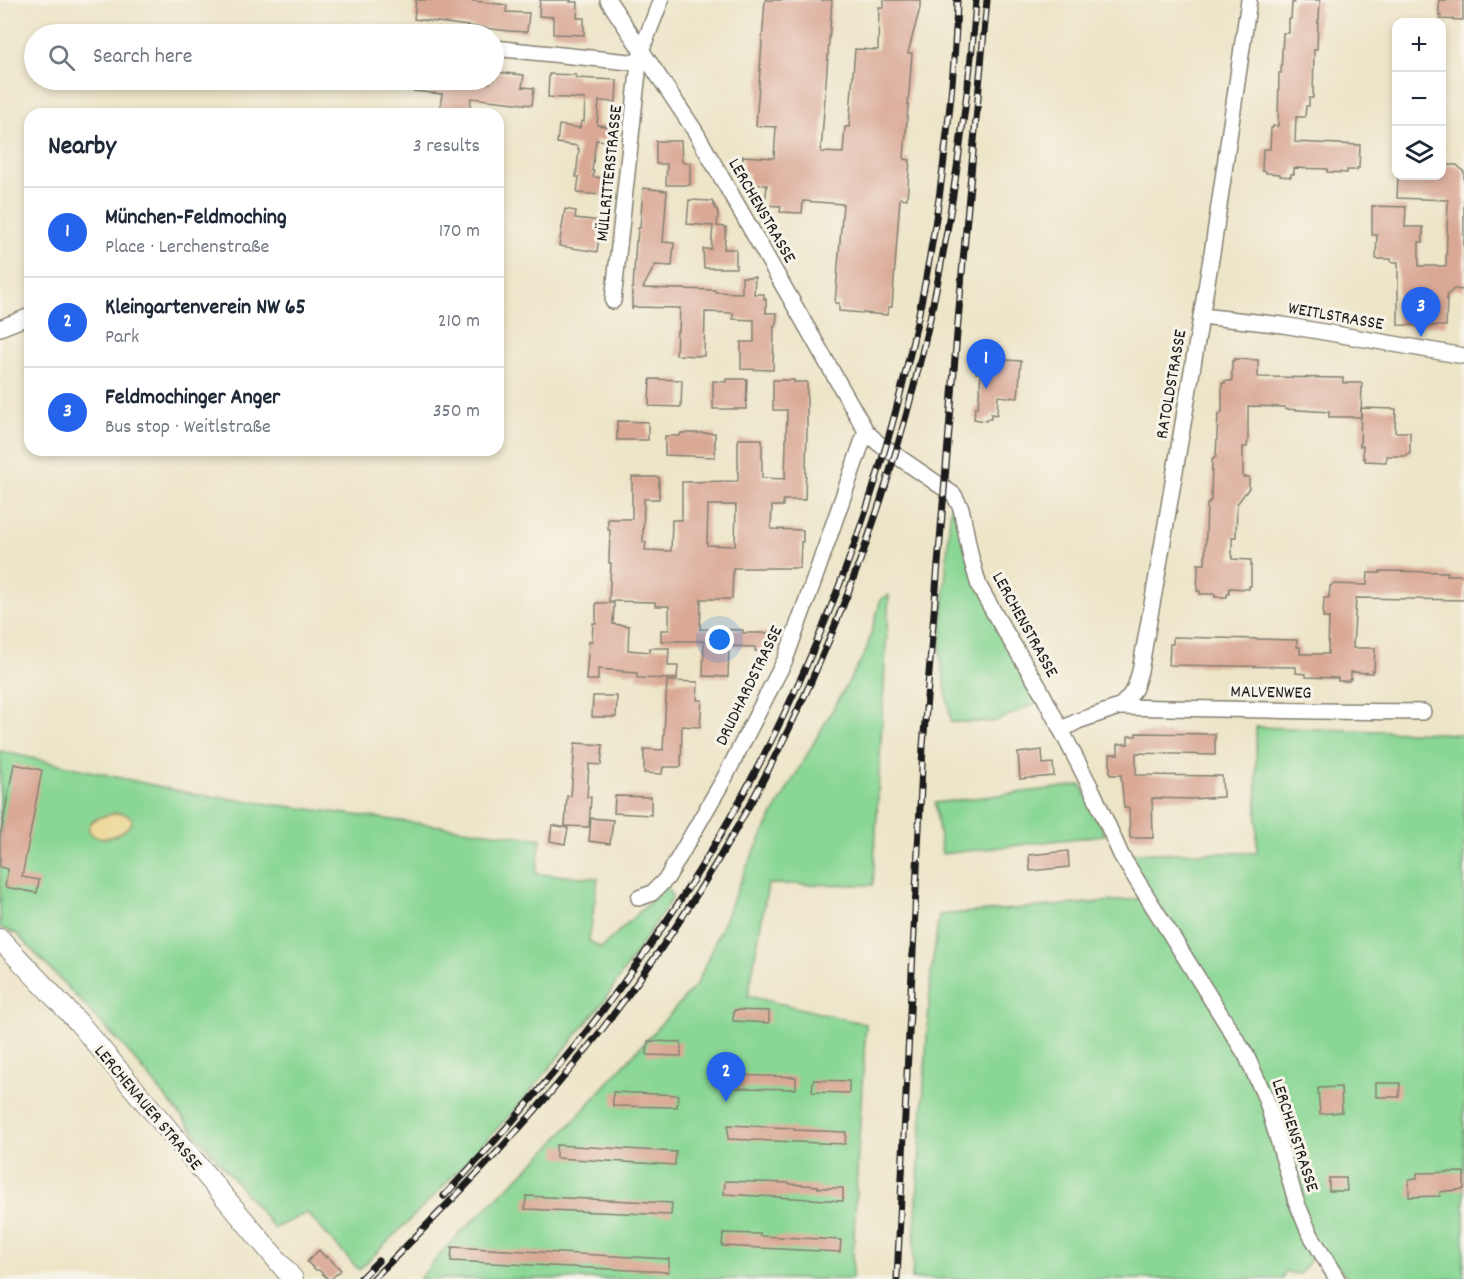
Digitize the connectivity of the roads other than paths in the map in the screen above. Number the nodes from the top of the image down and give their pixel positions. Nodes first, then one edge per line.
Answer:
1 (608, 0) edge
2 (661, 0) edge
3 (1249, 0) edge
4 (504, 49) edge
5 (641, 56) junction
6 (613, 302) dead end
7 (1201, 316) junction
8 (24, 318) edge
9 (0, 328) edge
10 (1464, 356) edge
11 (866, 431) junction
12 (1119, 706) junction
13 (1423, 712) dead end
14 (1061, 730) junction
15 (639, 898) dead end
16 (0, 939) edge
17 (293, 1279) edge
18 (1337, 1279) edge

1 - 5 street, LERCHENSTRASSE
2 - 5 street, MÜLLRITTERSTRASSE
3 - 7 street, RATOLDSTRASSE
4 - 5 street
5 - 6 street, MÜLLRITTERSTRASSE
5 - 11 street, LERCHENSTRASSE
7 - 10 street, WEITLSTRASSE
7 - 12 street, RATOLDSTRASSE
8 - 9 street
11 - 14 street, LERCHENSTRASSE
11 - 15 street, DRUDHARDSTRASSE
12 - 13 street, MALVENWEG
12 - 14 street
14 - 18 street, LERCHENSTRASSE
16 - 17 main road, LERCHENAUER STRASSE

